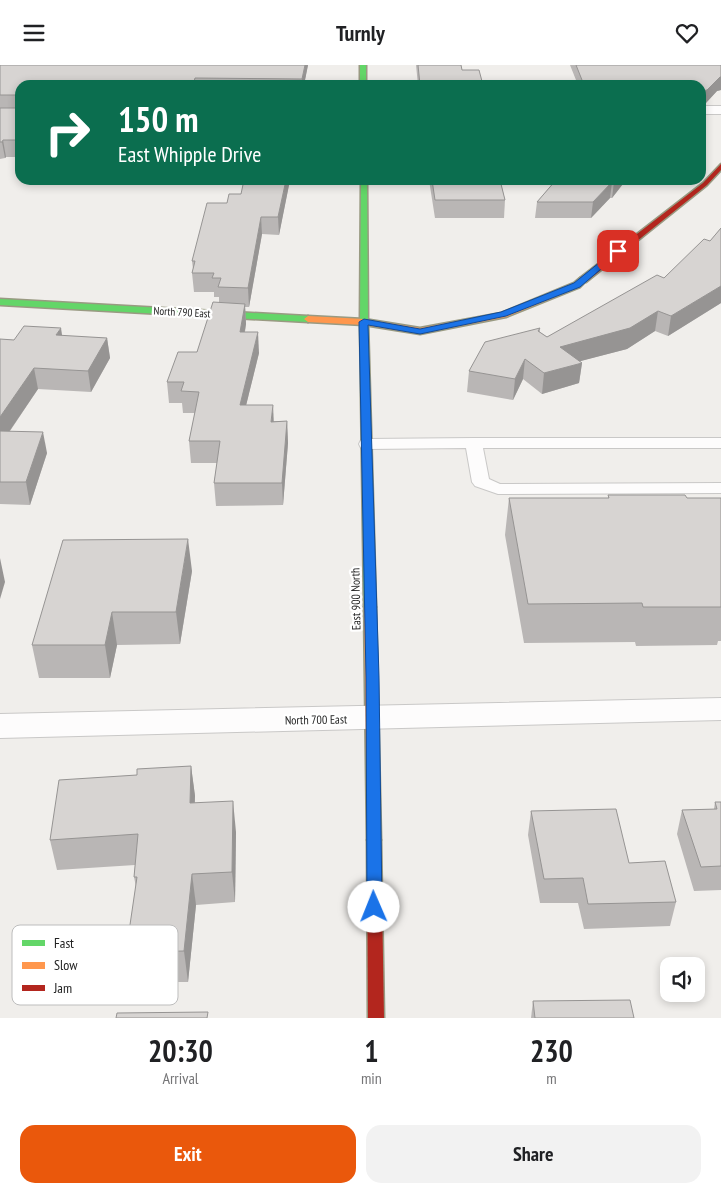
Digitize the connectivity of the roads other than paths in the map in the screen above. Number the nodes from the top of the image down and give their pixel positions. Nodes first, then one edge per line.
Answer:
1 (363, 65) edge
2 (363, 80) edge
3 (706, 110) edge
4 (721, 110) edge
5 (721, 166) edge
6 (706, 183) edge
7 (364, 185) edge
8 (704, 185) edge
9 (0, 302) edge
10 (364, 322) junction
11 (474, 443) junction
12 (721, 443) edge
13 (367, 444) junction
14 (721, 488) edge
15 (721, 709) edge
16 (373, 719) junction
17 (0, 726) edge
18 (376, 1018) edge

1 - 2 street
3 - 4 street
5 - 6 street, North 790 East
7 - 10 street, East 900 North
8 - 10 street, North 790 East
9 - 10 street, North 790 East
10 - 13 street, East 900 North
11 - 12 lane
11 - 13 lane
11 - 14 lane
13 - 16 street, East 900 North
15 - 16 street, North 700 East
16 - 17 street, North 700 East
16 - 18 street, East 900 North

